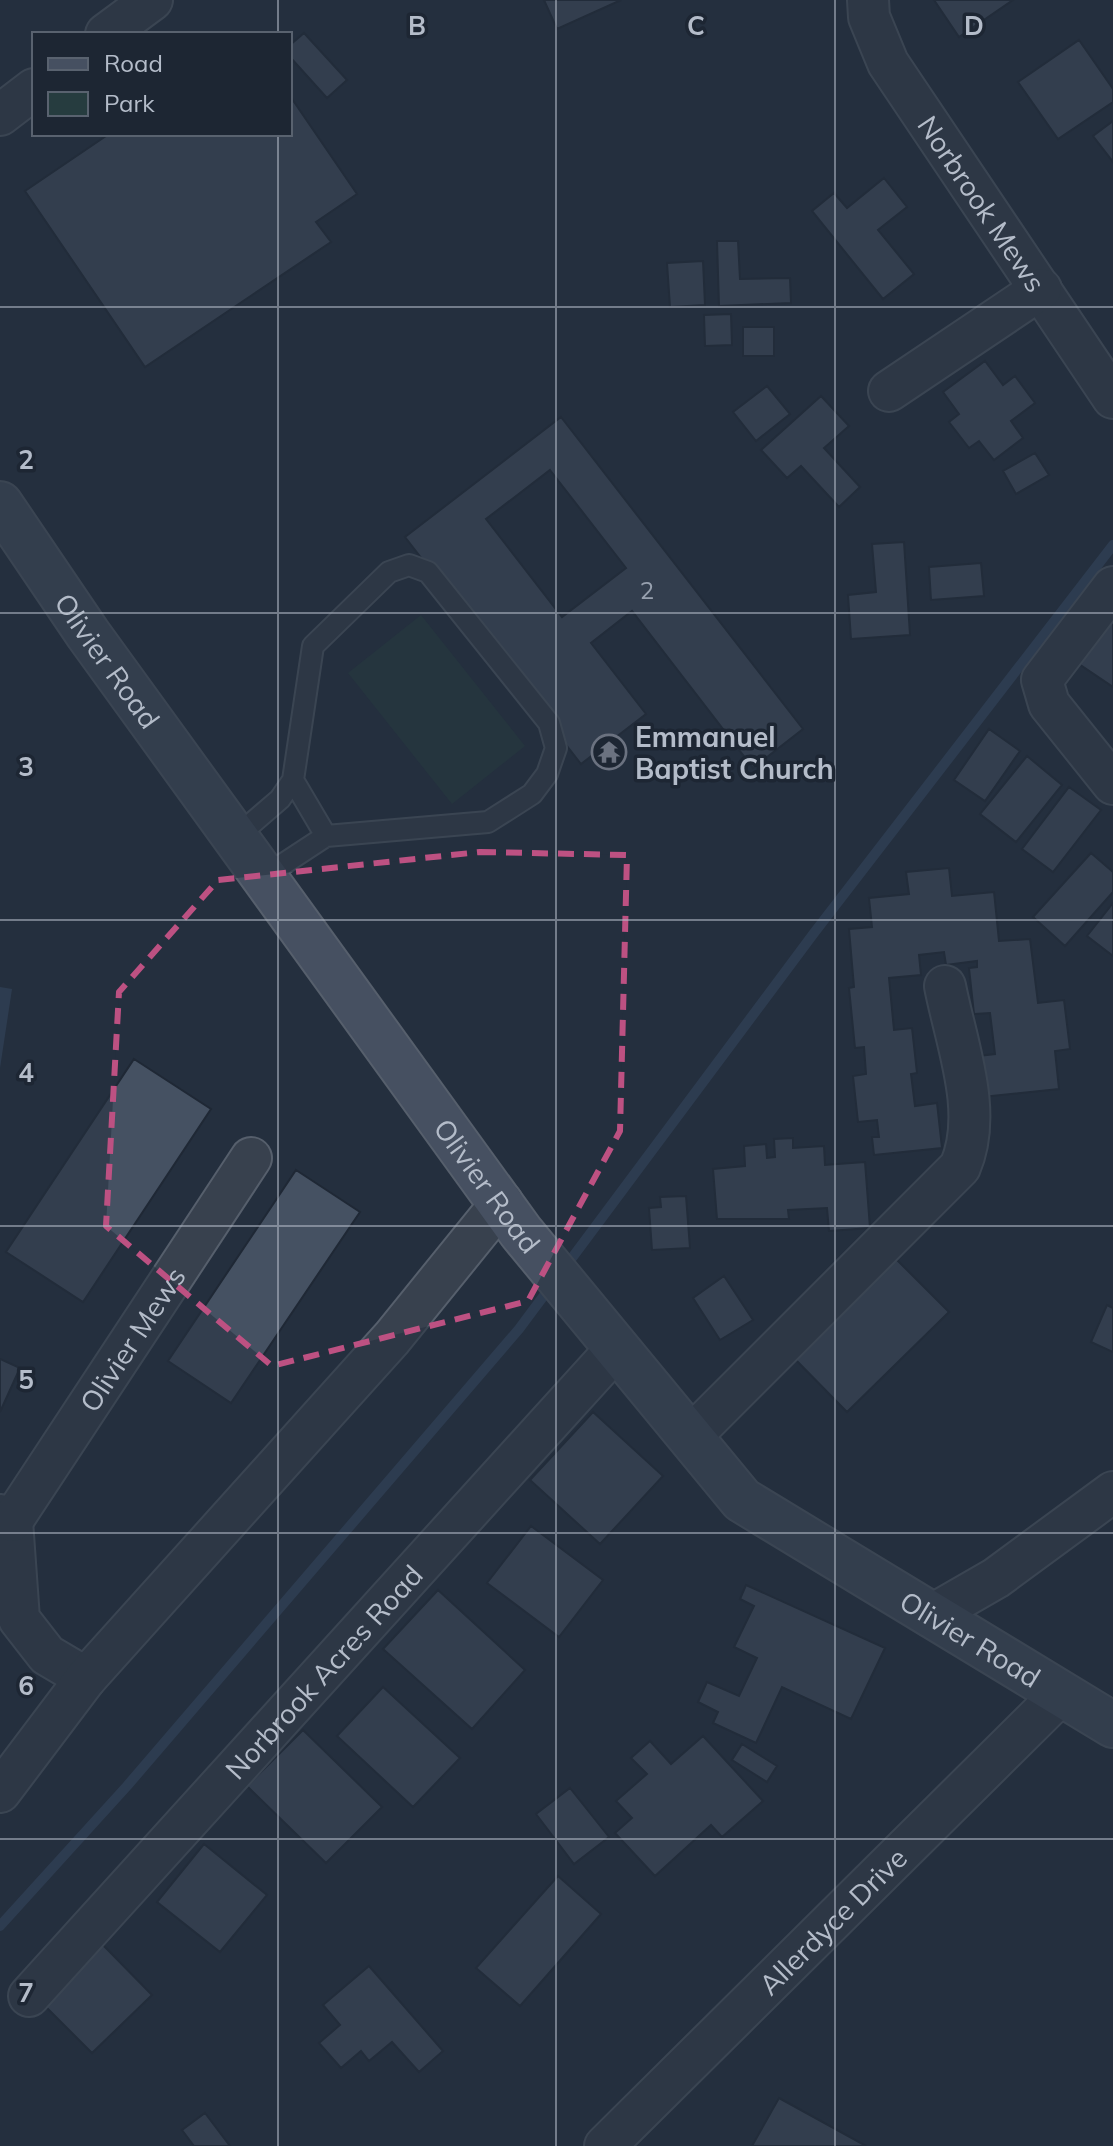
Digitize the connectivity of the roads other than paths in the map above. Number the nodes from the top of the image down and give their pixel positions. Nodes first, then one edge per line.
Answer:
1 (152, 0) edge
2 (868, 0) edge
3 (109, 32) edge
4 (32, 91) edge
5 (0, 115) edge
6 (1041, 289) junction
7 (889, 391) dead end
8 (1113, 398) edge
9 (0, 504) edge
10 (1113, 587) edge
11 (293, 780) junction
12 (1113, 784) edge
13 (326, 836) junction
14 (236, 837) junction
15 (265, 876) junction
16 (945, 986) dead end
17 (251, 1158) dead end
18 (512, 1217) junction
19 (606, 1336) junction
20 (690, 1437) junction
21 (1113, 1492) edge
22 (6, 1518) edge
23 (930, 1616) junction
24 (86, 1678) junction
25 (1060, 1695) junction
26 (1113, 1725) edge
27 (0, 1792) edge
28 (29, 1996) dead end
29 (605, 2146) edge

1 - 3 street
2 - 6 street, Norbrook Mews
4 - 5 street
6 - 7 street
6 - 8 street, Norbrook Mews
9 - 14 main road, Olivier Road
10 - 12 street
11 - 13 lane
11 - 13 lane
11 - 14 lane
13 - 15 lane
14 - 15 main road, Olivier Road
15 - 18 main road, Olivier Road
16 - 20 street
17 - 22 street, Olivier Mews
18 - 19 main road, Olivier Road
18 - 24 street
19 - 20 main road, Olivier Road
19 - 28 street, Norbrook Acres Road
20 - 23 main road, Olivier Road
21 - 23 street
22 - 24 street
23 - 25 main road, Olivier Road
24 - 27 street
25 - 26 main road, Olivier Road
25 - 29 street, Allerdyce Drive

